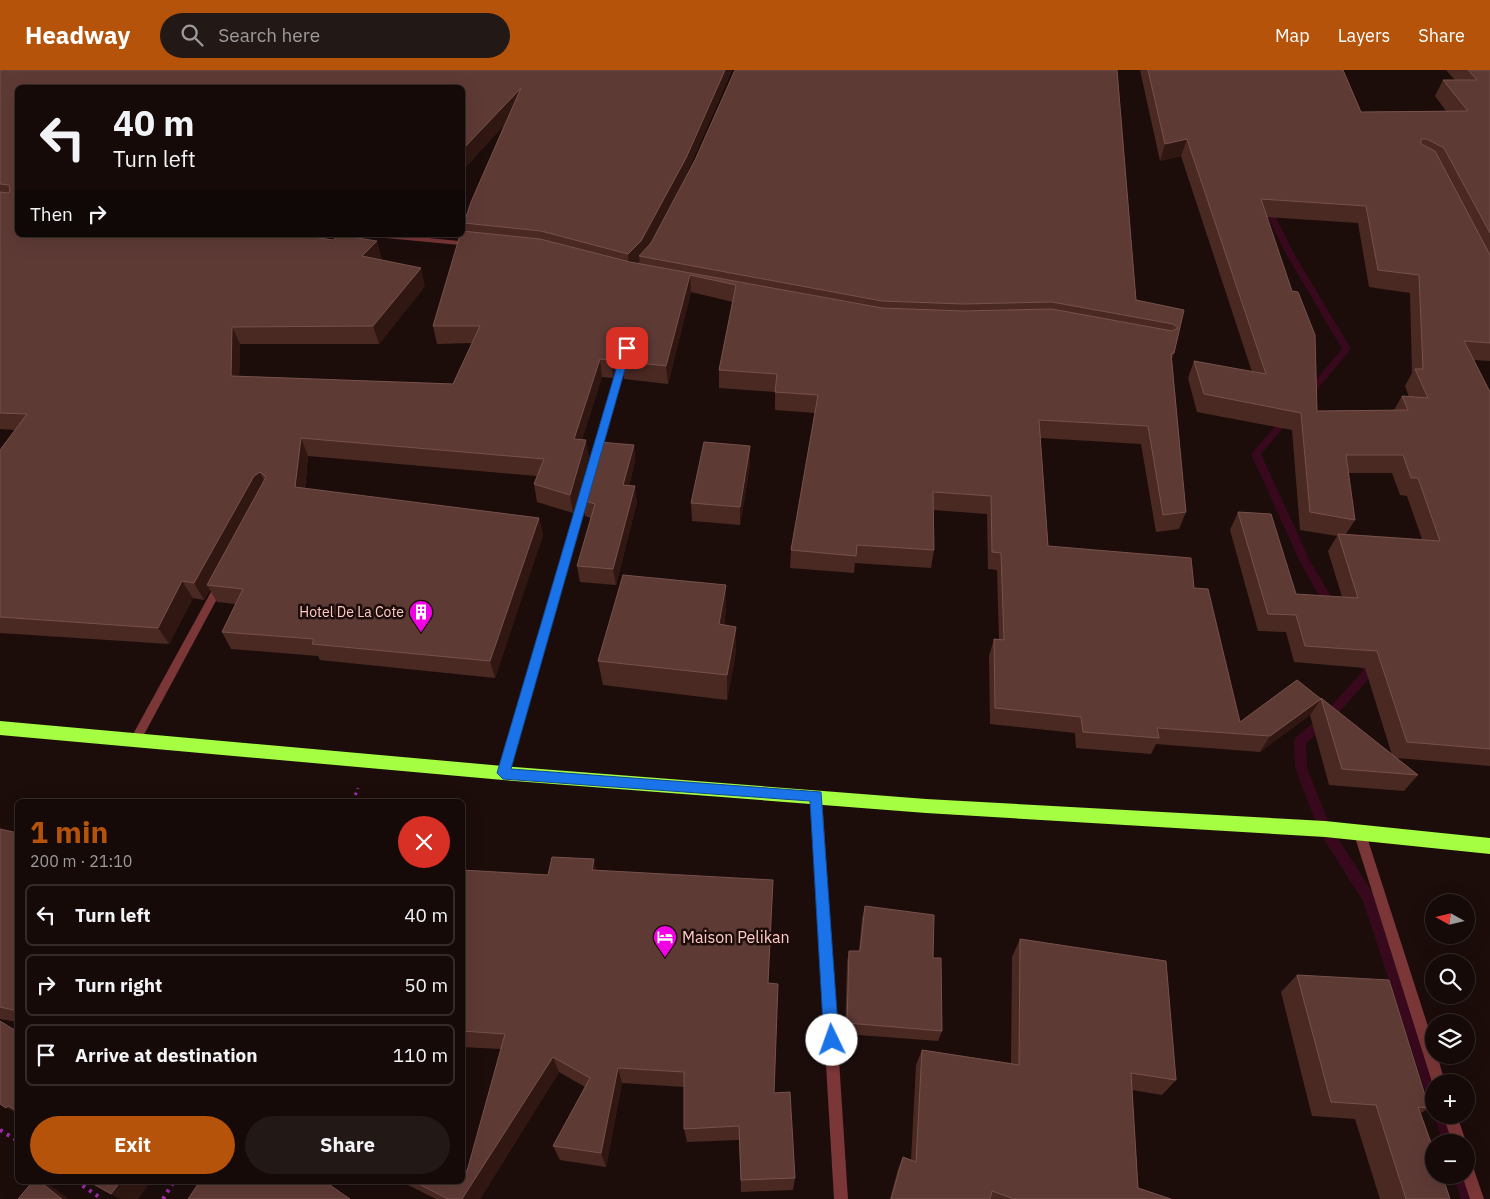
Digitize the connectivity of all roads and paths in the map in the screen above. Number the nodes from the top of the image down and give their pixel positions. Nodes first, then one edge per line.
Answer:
1 (396, 237) edge
2 (481, 245) edge
3 (627, 348) edge
4 (226, 572) edge
5 (0, 728) edge
6 (136, 739) junction
7 (503, 773) junction
8 (816, 796) junction
9 (1360, 834) junction
10 (1490, 846) edge
11 (1437, 1074) edge
12 (0, 1130) edge
13 (15, 1140) edge
14 (80, 1184) edge
15 (172, 1184) edge
16 (1472, 1184) edge
17 (102, 1199) edge
18 (163, 1199) edge
19 (841, 1199) edge
20 (1477, 1199) edge

1 - 2 street
3 - 7 street
4 - 6 street
5 - 6 highway
6 - 7 highway
7 - 8 highway
8 - 9 highway
8 - 19 street
9 - 10 highway
9 - 11 street
12 - 13 path
14 - 17 path
15 - 18 path
16 - 20 street

